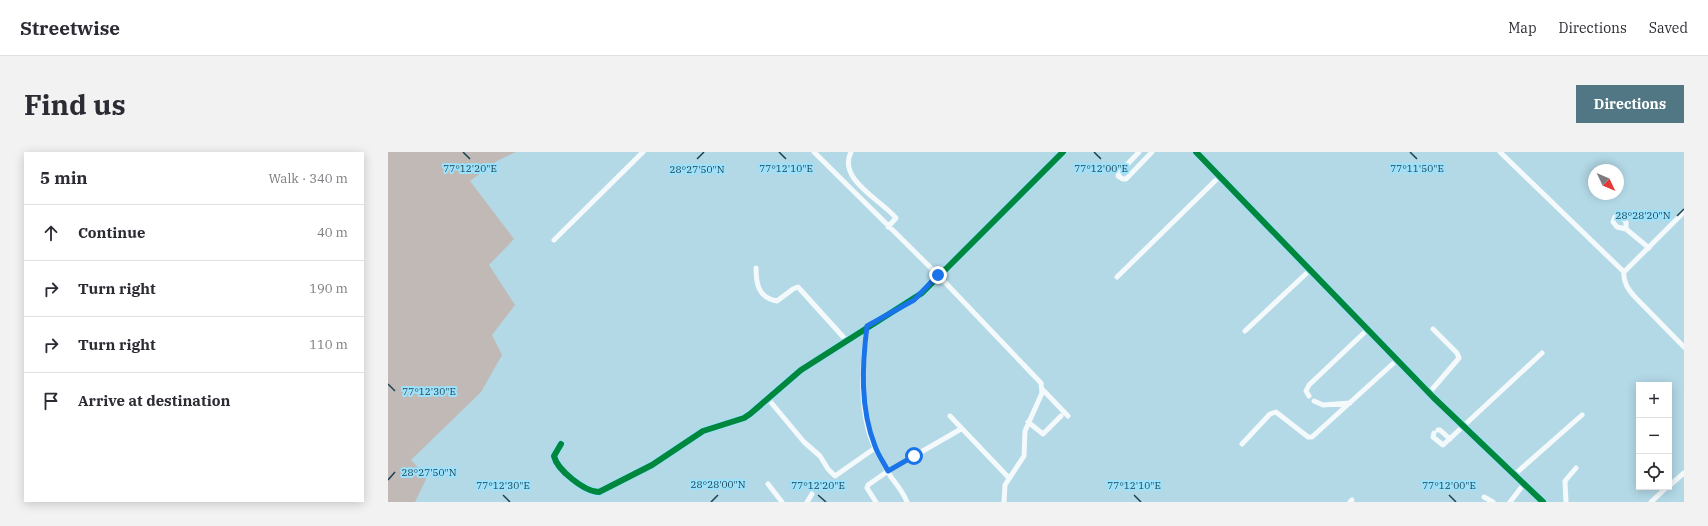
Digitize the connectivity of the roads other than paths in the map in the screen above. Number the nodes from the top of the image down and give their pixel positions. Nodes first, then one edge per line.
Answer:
1 (643, 152) edge
2 (814, 152) edge
3 (851, 152) edge
4 (1063, 152) edge
5 (1139, 152) edge
6 (1152, 152) edge
7 (1196, 152) edge
8 (1500, 152) edge
9 (1219, 177) junction
10 (1684, 212) edge
11 (888, 227) junction
12 (1626, 229) dead end
13 (554, 240) dead end
14 (1649, 248) junction
15 (756, 268) dead end
16 (1310, 270) junction
17 (1624, 272) junction
18 (938, 275) junction
19 (1117, 278) dead end
20 (867, 326) junction
21 (1433, 329) dead end
22 (1367, 330) junction
23 (1245, 331) dead end
24 (846, 340) junction
25 (1684, 347) edge
26 (1542, 353) dead end
27 (1396, 360) junction
28 (1043, 390) junction
29 (1429, 393) junction
30 (1309, 396) dead end
31 (769, 400) junction
32 (1314, 401) dead end
33 (1350, 403) junction
34 (1582, 415) dead end
35 (950, 416) dead end
36 (1061, 416) dead end
37 (1068, 416) dead end
38 (1028, 422) junction
39 (1464, 427) junction
40 (961, 429) junction
41 (1450, 439) junction
42 (562, 444) dead end
43 (1242, 444) dead end
44 (875, 448) junction
45 (1576, 468) dead end
46 (888, 471) junction
47 (1684, 473) edge
48 (1514, 475) junction
49 (1009, 478) junction
50 (1672, 483) edge
51 (768, 484) dead end
52 (1524, 484) junction
53 (1664, 490) edge
54 (812, 494) dead end
55 (1484, 497) dead end
56 (782, 502) edge
57 (807, 502) edge
58 (876, 502) edge
59 (907, 502) edge
60 (1004, 502) edge
61 (1493, 502) edge
62 (1510, 502) edge
63 (1543, 502) edge
64 (1566, 502) edge
65 (1651, 502) edge

1 - 13 street
2 - 11 street
3 - 11 street
4 - 18 street
5 - 6 street
7 - 9 street
8 - 17 street
9 - 16 street
9 - 19 street
10 - 14 street
11 - 18 street
12 - 14 street
14 - 17 street
15 - 24 street
16 - 22 street
16 - 23 street
17 - 25 street
18 - 20 street
18 - 28 street
20 - 24 street
20 - 44 street
21 - 29 street
22 - 27 street
22 - 30 street
24 - 31 street
26 - 39 street
27 - 29 street
27 - 33 street
28 - 37 street
28 - 38 street
29 - 39 street
31 - 42 street
31 - 44 street
32 - 33 street
33 - 43 street
34 - 48 street
35 - 40 street
36 - 38 street
38 - 49 street
39 - 41 street
39 - 48 street
40 - 46 street
40 - 49 street
41 - 41 street
44 - 46 street
45 - 64 street
46 - 58 street
46 - 59 street
47 - 50 street
48 - 52 street
49 - 60 street
51 - 56 street
52 - 62 street
52 - 63 street
53 - 65 street
54 - 57 street
55 - 61 street

